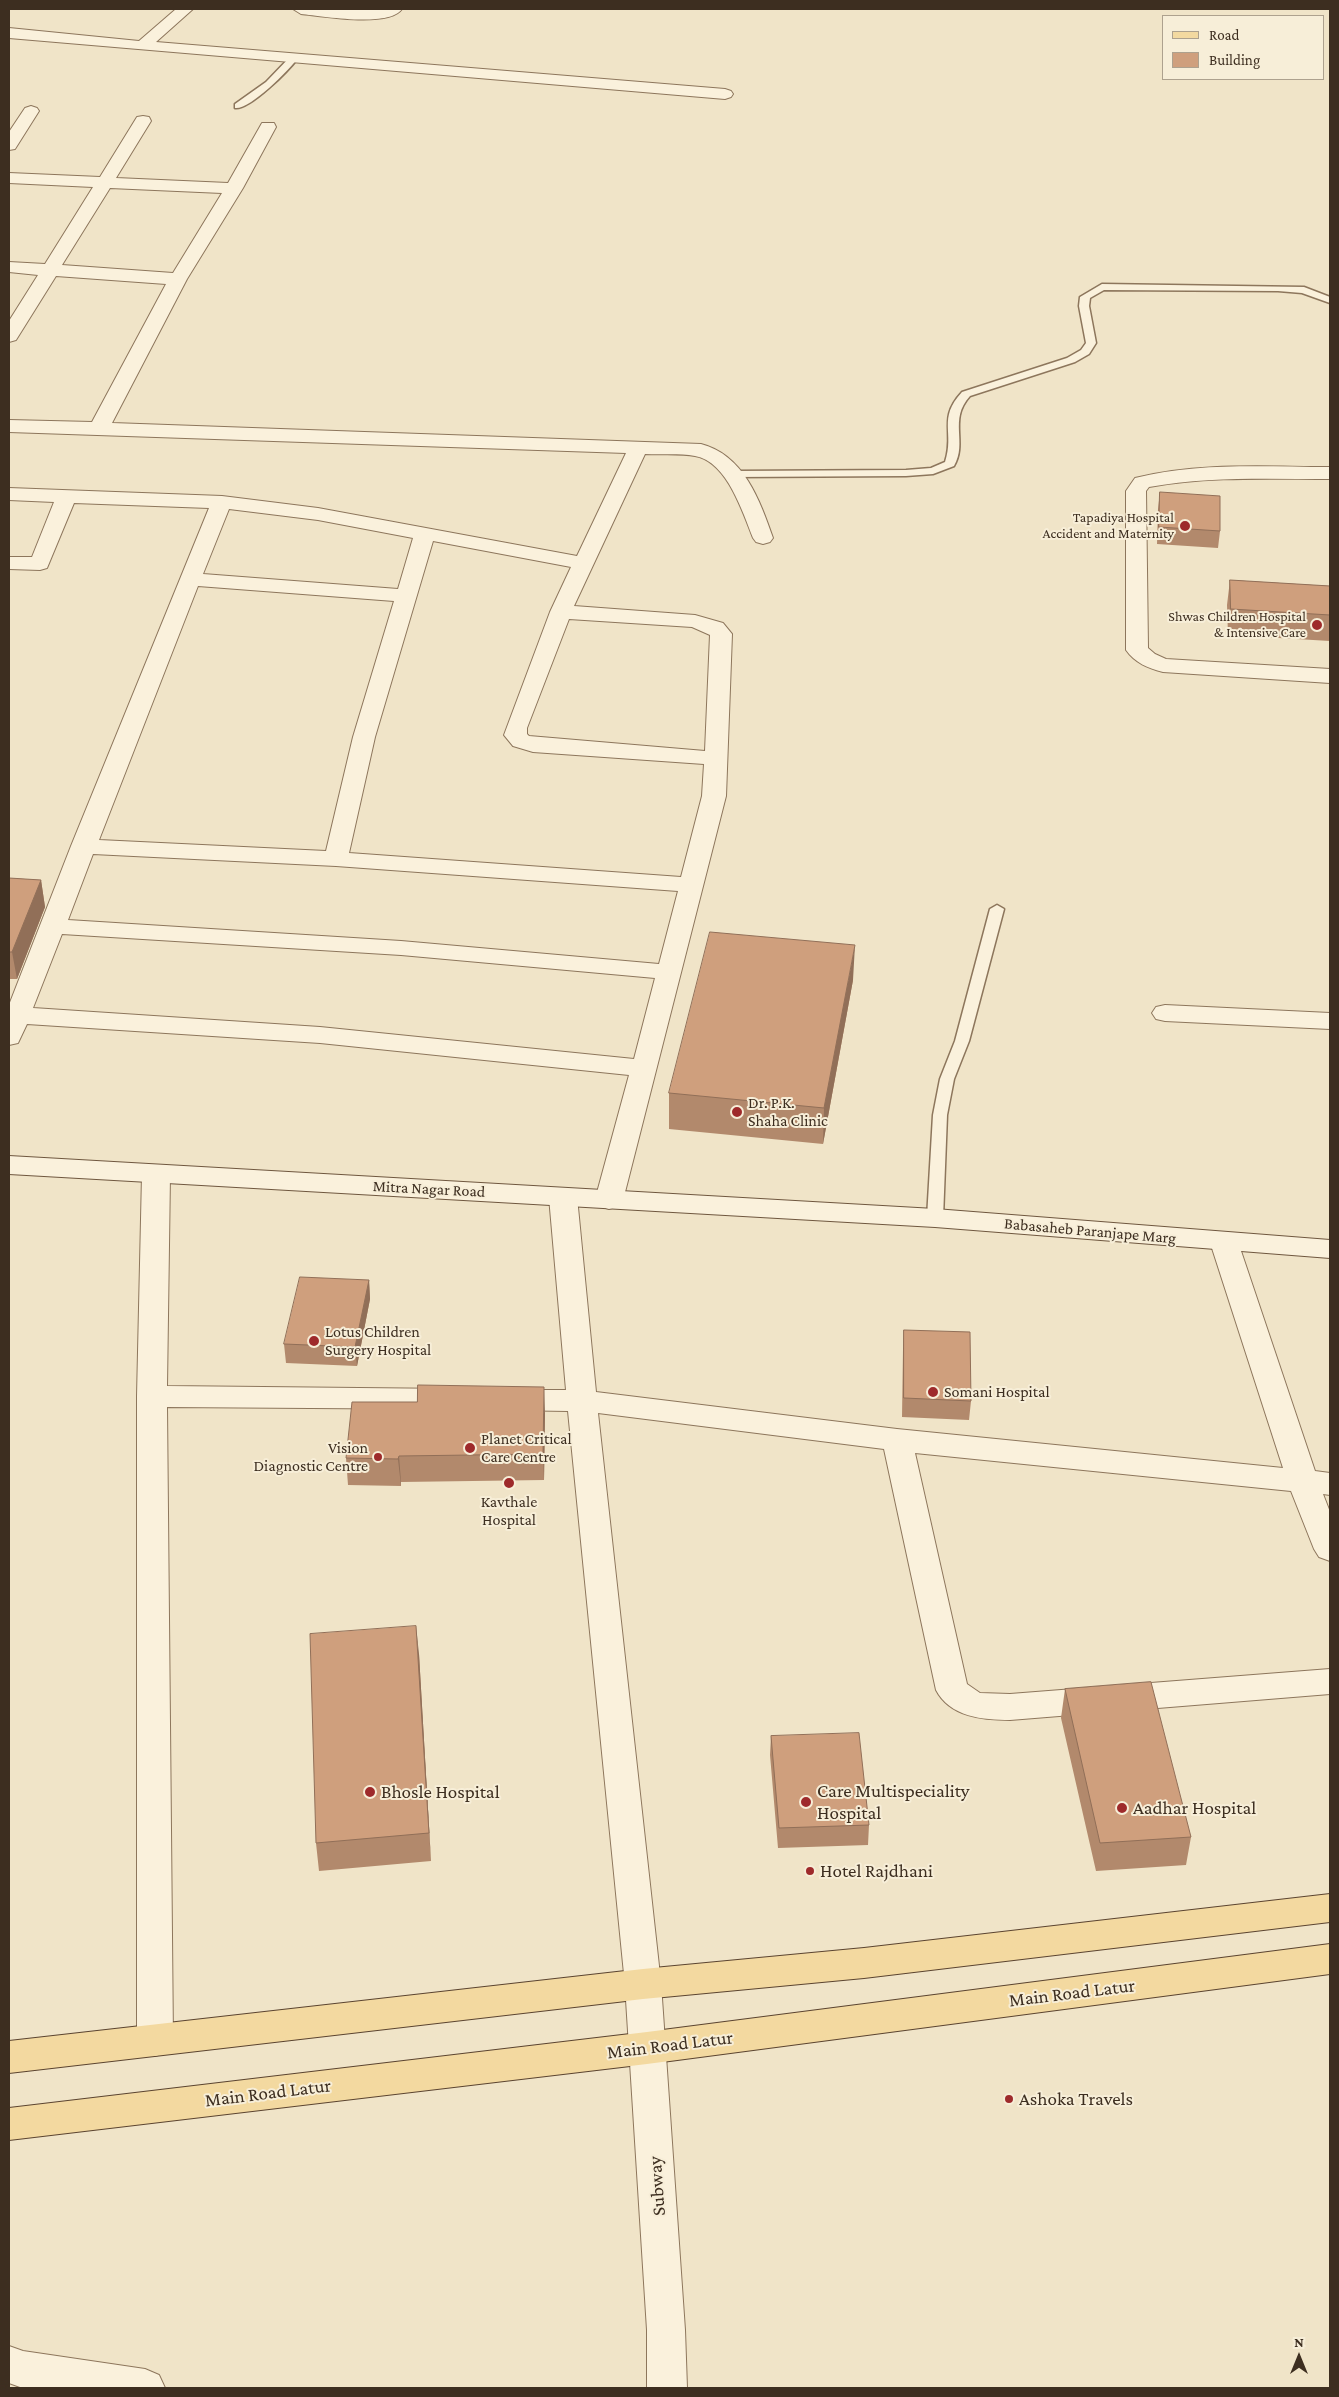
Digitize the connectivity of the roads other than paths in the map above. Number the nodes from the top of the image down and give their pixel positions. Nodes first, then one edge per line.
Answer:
1 (185, 9) edge
2 (301, 9) edge
3 (394, 9) edge
4 (9, 33) edge
5 (143, 46) junction
6 (294, 58) junction
7 (725, 94) dead end
8 (238, 106) dead end
9 (31, 111) dead end
10 (143, 121) dead end
11 (268, 127) dead end
12 (9, 145) edge
13 (9, 178) edge
14 (105, 183) junction
15 (234, 188) junction
16 (9, 267) edge
17 (51, 269) junction
18 (178, 279) junction
19 (1330, 300) edge
20 (9, 336) edge
21 (9, 426) edge
22 (99, 428) junction
23 (638, 448) junction
24 (734, 474) junction
25 (1330, 474) edge
26 (9, 494) edge
27 (66, 496) junction
28 (222, 502) junction
29 (425, 533) junction
30 (763, 538) dead end
31 (9, 563) edge
32 (582, 563) junction
33 (190, 578) junction
34 (406, 596) junction
35 (561, 612) junction
36 (1330, 676) edge
37 (716, 759) junction
38 (83, 846) junction
39 (336, 859) junction
40 (692, 885) junction
41 (997, 909) dead end
42 (52, 926) junction
43 (669, 972) junction
44 (1165, 1013) dead end
45 (1330, 1021) edge
46 (13, 1026) edge
47 (644, 1068) junction
48 (9, 1165) edge
49 (156, 1175) junction
50 (563, 1197) junction
51 (609, 1200) junction
52 (849, 1214) joint
53 (935, 1218) junction
54 (1224, 1242) junction
55 (1330, 1249) edge
56 (152, 1396) junction
57 (582, 1400) junction
58 (897, 1440) junction
59 (1317, 1483) edge
60 (1330, 1549) edge
61 (1330, 1681) edge
62 (1330, 1908) edge
63 (1330, 1959) edge
64 (643, 1984) junction
65 (155, 2041) junction
66 (647, 2048) junction
67 (9, 2057) edge
68 (9, 2124) edge
69 (9, 2364) edge
70 (145, 2388) edge
71 (667, 2388) edge

1 - 5 street
2 - 3 street
4 - 5 street
5 - 6 street
6 - 7 street
6 - 8 lane
9 - 12 street
10 - 14 street
11 - 15 street
13 - 14 street
14 - 15 street
14 - 17 street
15 - 18 street
16 - 17 street
17 - 18 street
17 - 20 street
18 - 22 street
19 - 24 lane
21 - 22 street
22 - 23 street
23 - 24 street
23 - 32 street
24 - 30 street
25 - 36 street
26 - 27 street
27 - 28 street
27 - 31 street
28 - 29 street
28 - 33 street
29 - 32 street
29 - 34 street
32 - 35 street
33 - 34 street
33 - 38 street
34 - 39 street
35 - 37 street
35 - 37 street
37 - 40 street
38 - 39 street
38 - 42 street
39 - 40 street
40 - 43 street
41 - 53 lane
42 - 43 street
42 - 46 street
43 - 47 street
44 - 45 street
46 - 47 street
47 - 51 street
48 - 49 street, Mitra Nagar Road
49 - 50 street, Mitra Nagar Road
49 - 56 street
50 - 51 street, Mitra Nagar Road
50 - 57 street, Subway
51 - 52 street, Mitra Nagar Road
52 - 53 street, Babasaheb Paranjape Marg
53 - 54 street, Babasaheb Paranjape Marg
54 - 55 street, Babasaheb Paranjape Marg
54 - 59 street
56 - 57 street
56 - 65 street
57 - 58 street
57 - 64 street, Subway
58 - 59 street
58 - 61 street
59 - 60 street
62 - 64 main road
63 - 66 main road, Main Road Latur
64 - 65 main road
64 - 66 street, Subway
65 - 67 main road
66 - 68 main road, Main Road Latur
66 - 71 street, Subway
69 - 70 street

